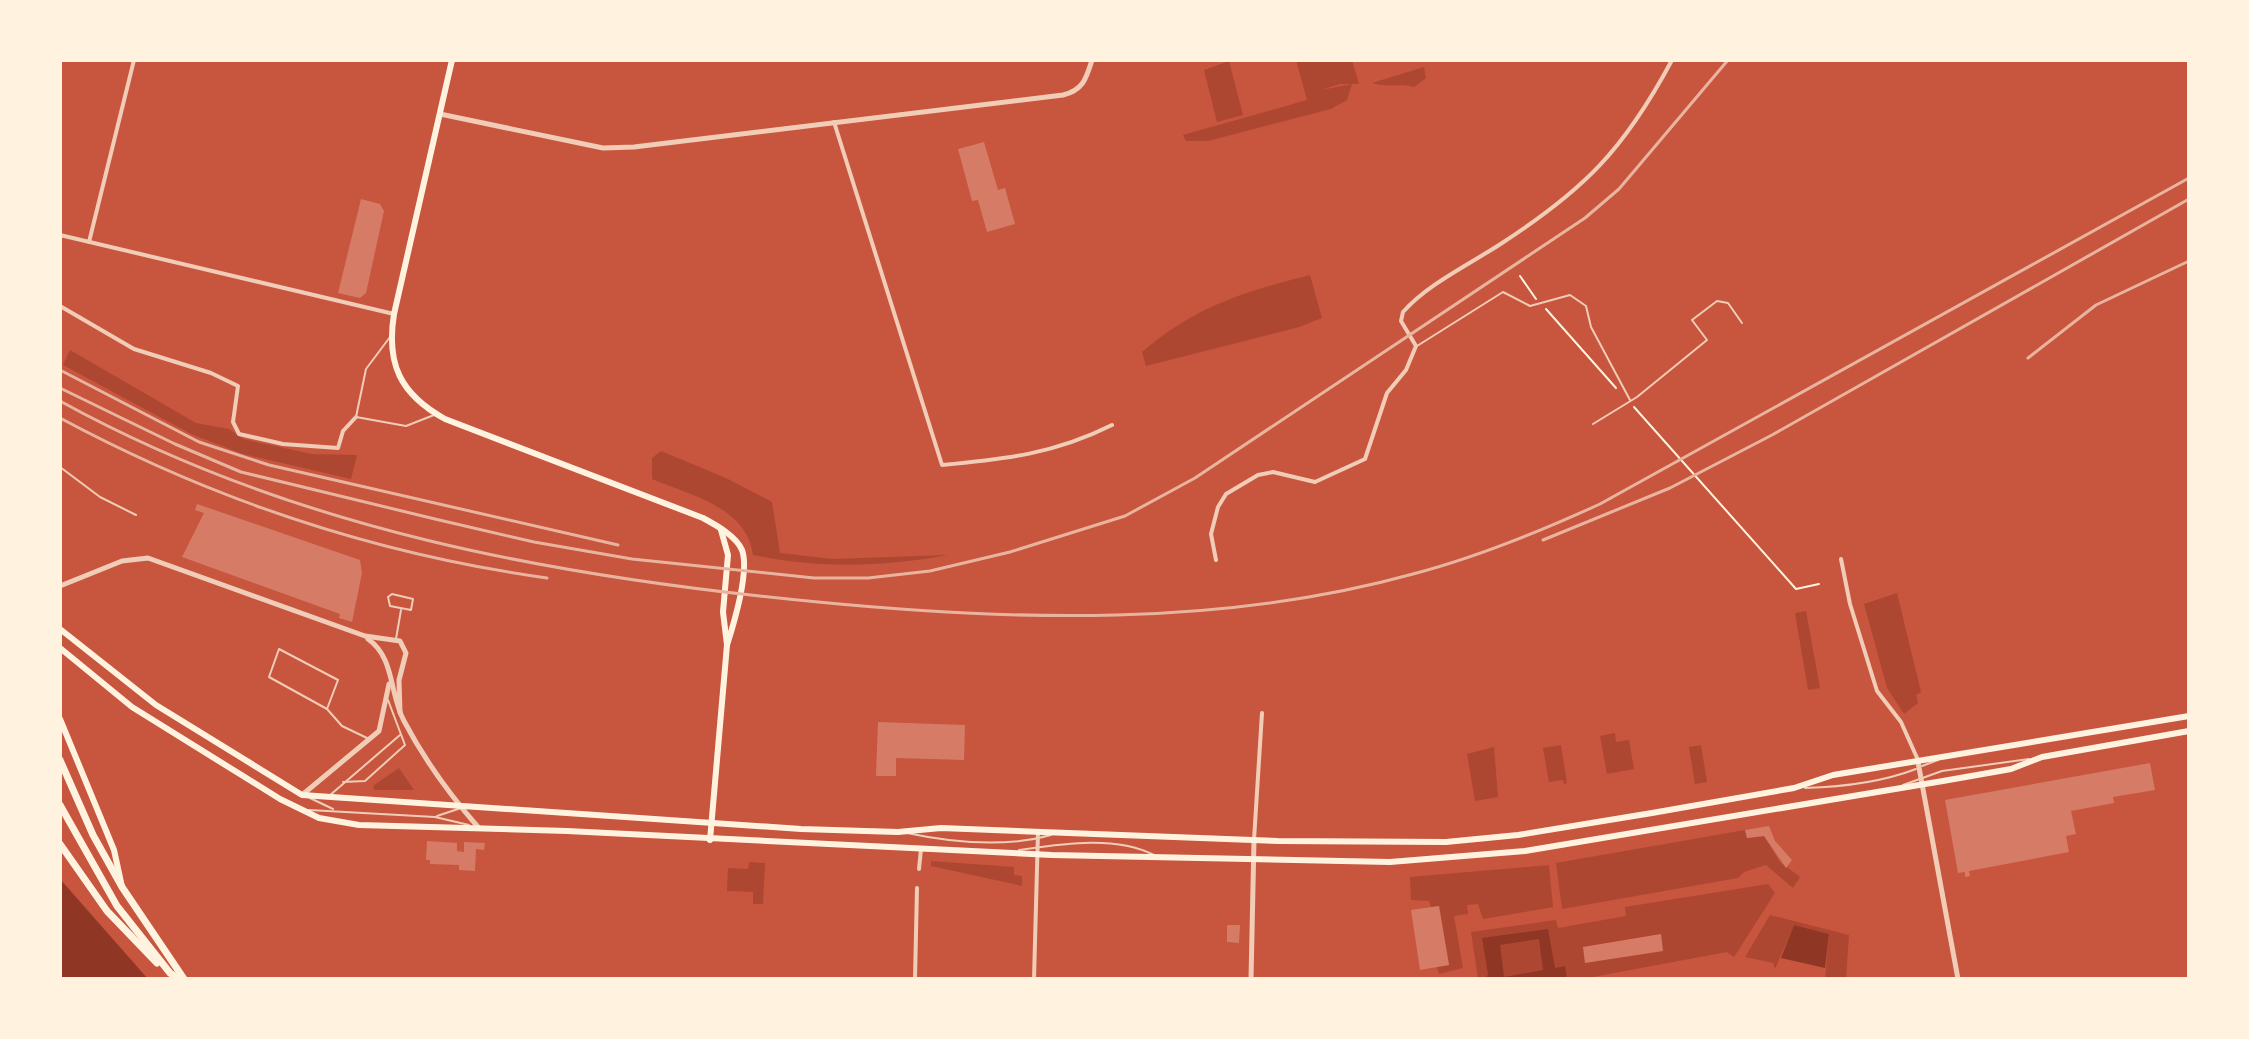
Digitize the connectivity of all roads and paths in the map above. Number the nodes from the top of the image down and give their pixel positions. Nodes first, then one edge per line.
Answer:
1 (134, 60) edge
2 (452, 60) edge
3 (1092, 60) edge
4 (1672, 60) edge
5 (440, 114) junction
6 (834, 122) junction
7 (60, 235) edge
8 (89, 242) junction
9 (1520, 276) dead end
10 (60, 306) edge
11 (394, 314) junction
12 (1742, 323) dead end
13 (390, 336) junction
14 (1416, 346) junction
15 (1617, 389) dead end
16 (1630, 400) junction
17 (1632, 406) dead end
18 (436, 414) junction
19 (356, 417) junction
20 (1593, 424) dead end
21 (1112, 425) dead end
22 (60, 467) edge
23 (136, 515) dead end
24 (721, 530) junction
25 (1841, 559) dead end
26 (1216, 560) dead end
27 (1819, 584) dead end
28 (60, 586) edge
29 (401, 609) junction
30 (60, 629) edge
31 (365, 636) junction
32 (393, 641) junction
33 (727, 645) junction
34 (60, 648) edge
35 (385, 656) junction
36 (401, 660) junction
37 (390, 679) junction
38 (388, 699) junction
39 (327, 709) junction
40 (400, 713) junction
41 (1262, 713) dead end
42 (2189, 716) edge
43 (60, 719) edge
44 (2189, 731) edge
45 (401, 734) junction
46 (369, 741) junction
47 (60, 760) edge
48 (1919, 765) junction
49 (1922, 781) junction
50 (343, 782) junction
51 (1794, 788) junction
52 (302, 795) junction
53 (329, 796) junction
54 (60, 805) edge
55 (297, 808) junction
56 (461, 808) junction
57 (334, 809) junction
58 (435, 817) junction
59 (711, 821) junction
60 (478, 827) junction
61 (898, 832) junction
62 (1038, 835) junction
63 (710, 840) junction
64 (1254, 840) junction
65 (60, 844) edge
66 (921, 849) junction
67 (1037, 851) junction
68 (1155, 856) junction
69 (1253, 861) junction
70 (919, 869) dead end
71 (122, 887) junction
72 (917, 888) dead end
73 (95, 894) junction
74 (111, 896) junction
75 (170, 973) junction
76 (182, 979) edge
77 (915, 979) edge
78 (1034, 979) edge
79 (1251, 979) edge
80 (1958, 979) edge

1 - 8 street
2 - 5 main road
3 - 6 street
4 - 14 street
5 - 6 street
5 - 11 main road
6 - 21 street
7 - 8 street
8 - 11 street
9 - 15 path
10 - 19 street
11 - 13 main road
12 - 16 lane
13 - 18 main road
13 - 19 lane
14 - 16 lane
14 - 26 street
16 - 20 lane
17 - 27 path
18 - 19 lane
18 - 24 main road
22 - 23 lane
24 - 33 main road
24 - 33 main road
25 - 48 street
28 - 31 street
29 - 29 lane
29 - 32 lane
30 - 52 main road
31 - 32 street
31 - 35 street
32 - 35 street
32 - 36 street
33 - 59 main road
34 - 55 main road
35 - 36 street
35 - 37 street
36 - 40 street
37 - 38 street
37 - 40 street
38 - 45 lane
38 - 46 street
39 - 39 lane
39 - 46 lane
40 - 56 street
41 - 64 street
42 - 48 main road
43 - 71 main road
44 - 49 main road
45 - 50 lane
45 - 50 lane
46 - 52 street
47 - 71 main road
48 - 49 street
48 - 51 main road
48 - 51 lane
49 - 69 main road
49 - 80 street
50 - 53 lane
51 - 64 main road
52 - 53 main road
52 - 57 lane
53 - 56 main road
54 - 74 main road
55 - 57 lane
55 - 60 main road
56 - 58 lane
56 - 59 main road
56 - 60 street
57 - 58 lane
58 - 60 lane
59 - 61 main road
59 - 63 main road
60 - 63 main road
61 - 62 main road
61 - 62 lane
62 - 64 main road
62 - 67 street
63 - 66 main road
64 - 69 street
65 - 73 main road
66 - 67 main road
66 - 70 street
67 - 68 main road
67 - 68 lane
67 - 78 street
68 - 69 main road
69 - 79 street
71 - 74 main road
71 - 76 main road
72 - 77 street
73 - 74 main road
73 - 75 main road
74 - 75 main road
75 - 76 main road

